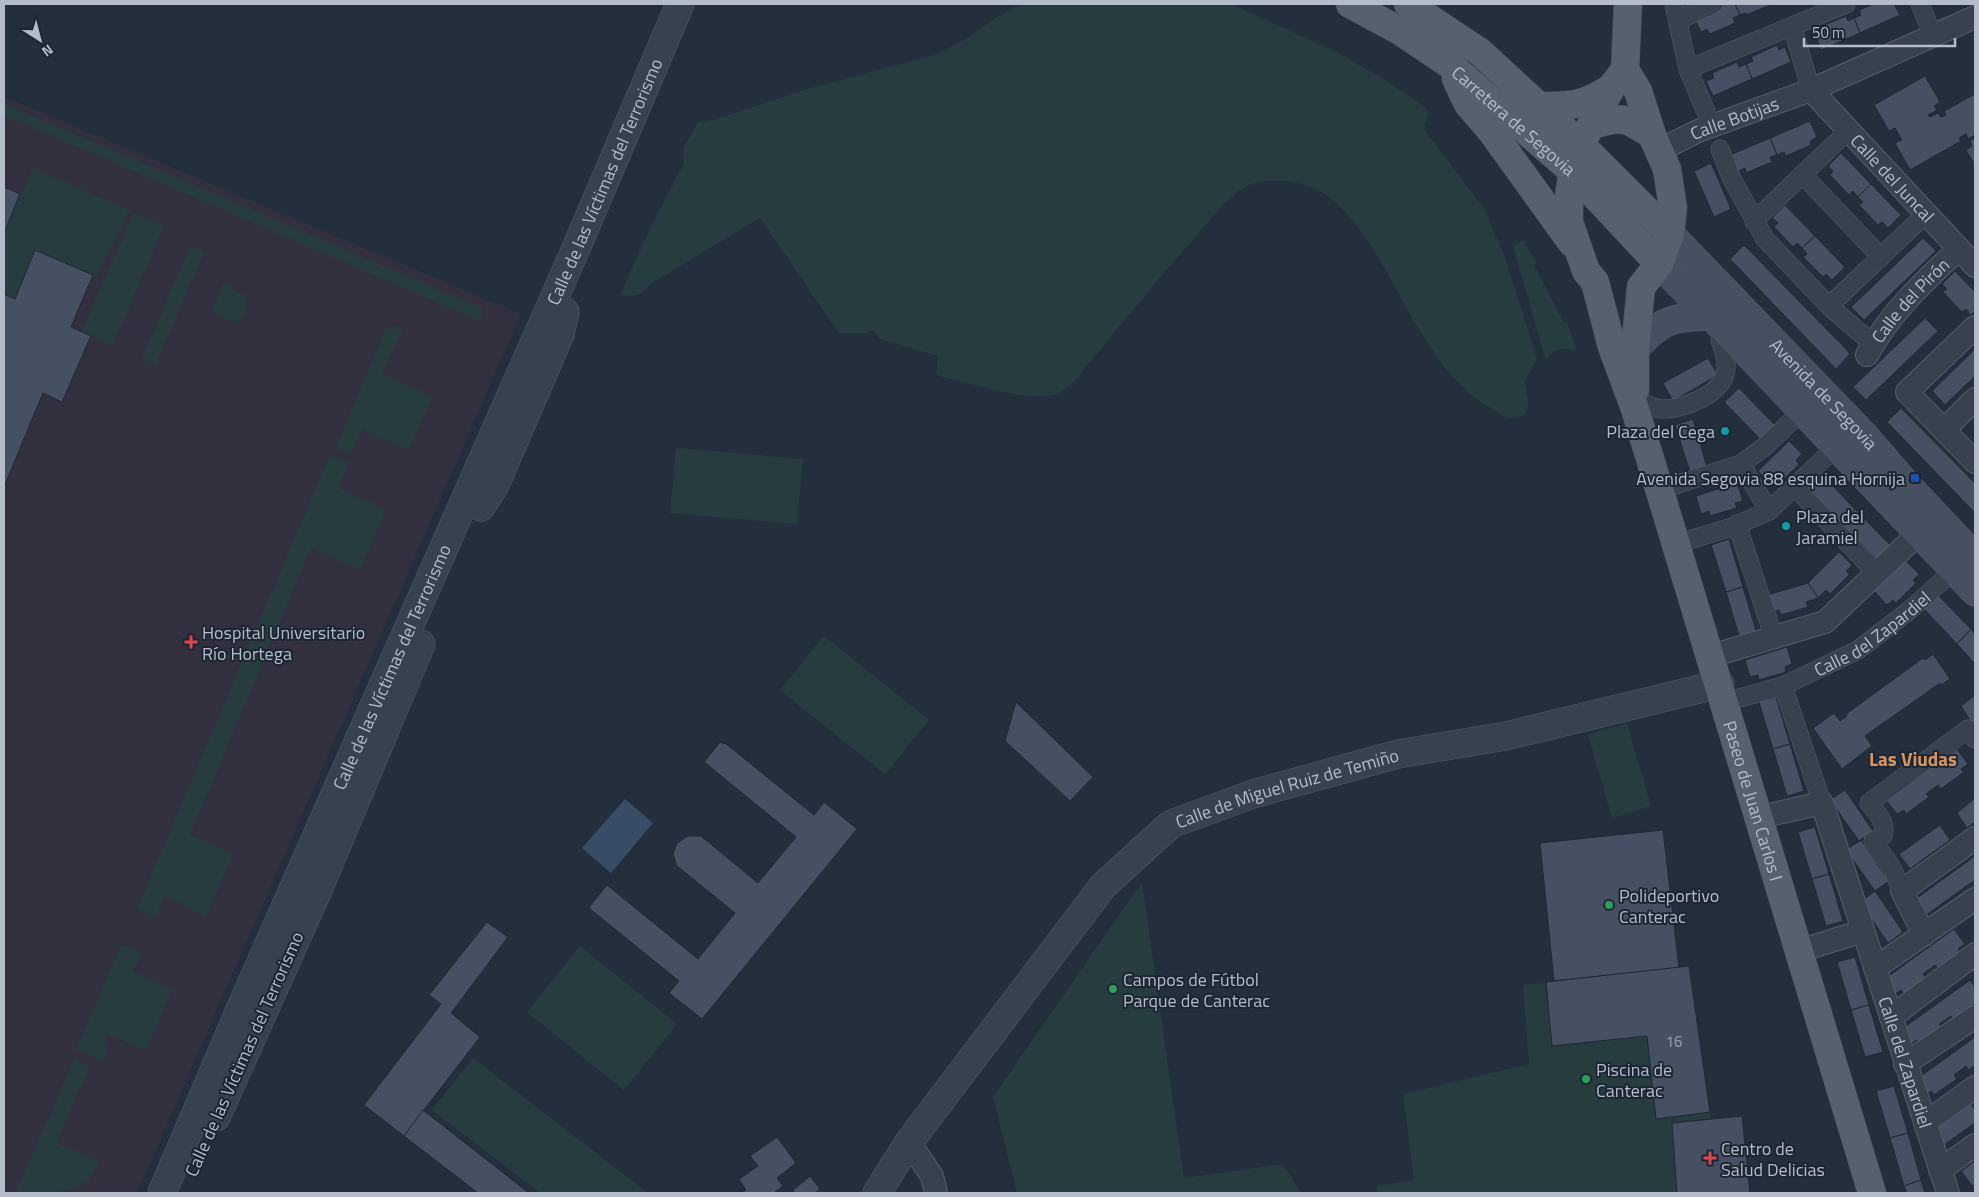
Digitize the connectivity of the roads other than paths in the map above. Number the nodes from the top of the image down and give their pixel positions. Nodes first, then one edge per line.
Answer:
1 (680, 4) edge
2 (699, 4) edge
3 (1350, 4) edge
4 (1408, 4) edge
5 (1628, 4) edge
6 (1714, 4) edge
7 (1846, 4) edge
8 (1920, 4) edge
9 (1676, 12) edge
10 (1975, 17) edge
11 (1792, 26) junction
12 (1933, 36) junction
13 (1449, 64) junction
14 (1688, 70) junction
15 (1618, 79) junction
16 (1811, 90) junction
17 (1539, 106) junction
18 (1706, 112) dead end
19 (1848, 130) junction
20 (1586, 135) junction
21 (1656, 142) junction
22 (1720, 149) dead end
23 (1571, 170) junction
24 (1803, 174) junction
25 (1927, 213) junction
26 (1754, 222) junction
27 (1670, 234) junction
28 (1959, 248) junction
29 (1577, 250) junction
30 (1881, 257) junction
31 (1659, 264) junction
32 (1975, 266) edge
33 (1594, 282) junction
34 (1641, 287) junction
35 (1829, 306) junction
36 (565, 312) junction
37 (1720, 324) junction
38 (1975, 327) edge
39 (1634, 349) junction
40 (1870, 350) joint
41 (527, 359) junction
42 (1975, 399) edge
43 (1642, 407) junction
44 (1802, 412) junction
45 (1944, 430) junction
46 (1836, 447) junction
47 (1975, 462) edge
48 (1741, 464) junction
49 (1796, 488) junction
50 (1659, 490) junction
51 (480, 506) junction
52 (1769, 511) junction
53 (1738, 524) junction
54 (1919, 533) junction
55 (1676, 544) junction
56 (1876, 573) junction
57 (1970, 578) edge
58 (1774, 638) junction
59 (1711, 656) junction
60 (1783, 686) junction
61 (1722, 693) junction
62 (1975, 740) edge
63 (1822, 803) junction
64 (1760, 817) junction
65 (343, 831) junction
66 (1975, 838) edge
67 (1902, 891) junction
68 (1972, 907) edge
69 (1863, 931) junction
70 (1924, 934) junction
71 (1799, 951) junction
72 (1975, 954) edge
73 (1875, 968) junction
74 (256, 976) junction
75 (1890, 1017) junction
76 (1975, 1017) edge
77 (223, 1051) junction
78 (1905, 1064) junction
79 (1975, 1087) edge
80 (1924, 1122) junction
81 (909, 1142) junction
82 (1975, 1145) edge
83 (1940, 1170) junction
84 (162, 1193) edge
85 (172, 1193) edge
86 (182, 1193) edge
87 (877, 1193) edge
88 (936, 1193) edge
89 (1872, 1193) edge
90 (1948, 1193) edge

1 - 41 street, Calle de las Víctimas del Terrorismo
2 - 36 street, Calle de las Víctimas del Terrorismo
3 - 13 main road, Carretera de Segovia
4 - 17 main road, Carretera de Segovia
5 - 15 main road, Paseo de Juan Carlos I
6 - 9 street
7 - 11 street
8 - 12 street
9 - 14 street
10 - 12 street, Calle Botijas
11 - 14 street
11 - 16 street
12 - 16 street, Calle Botijas
13 - 23 main road, Carretera de Segovia
13 - 29 main road
14 - 18 street
15 - 17 main road
15 - 20 main road, Paseo de Juan Carlos I
15 - 21 main road
16 - 19 street, Calle del Juncal
16 - 21 street, Calle Botijas
17 - 20 main road, Carretera de Segovia
19 - 24 street
19 - 25 street, Calle del Juncal
20 - 21 main road
20 - 23 main road, Paseo de Juan Carlos I
20 - 27 main road, Carretera de Segovia
21 - 27 main road
22 - 26 street
23 - 29 main road, Paseo de Juan Carlos I
23 - 31 main road, Carretera de Segovia
24 - 26 street
24 - 30 street
25 - 28 street, Calle del Juncal
25 - 30 street
26 - 35 street
27 - 31 main road
27 - 57 main road, Avenida de Segovia
28 - 32 street, Calle del Juncal
28 - 40 street, Calle del Pirón
29 - 33 main road, Paseo de Juan Carlos I
30 - 35 street
31 - 34 main road
31 - 37 main road, Avenida de Segovia
33 - 34 main road
33 - 43 main road, Paseo de Juan Carlos I
34 - 39 main road, Paseo de Juan Carlos I
35 - 40 street
36 - 41 street, Calle de las Víctimas del Terrorismo
36 - 51 street, Calle de las Víctimas del Terrorismo
37 - 39 main road
37 - 43 street
37 - 44 main road, Avenida de Segovia
38 - 45 street
39 - 43 main road, Paseo de Juan Carlos I
41 - 51 street, Calle de las Víctimas del Terrorismo
41 - 74 street, Calle de las Víctimas del Terrorismo
42 - 45 street
43 - 50 main road, Paseo de Juan Carlos I
44 - 46 main road, Avenida de Segovia
44 - 48 street
45 - 47 street
46 - 49 street
46 - 54 main road, Avenida de Segovia
48 - 50 street
48 - 52 street
49 - 52 street
49 - 56 street
50 - 55 main road, Paseo de Juan Carlos I
51 - 65 street, Calle de las Víctimas del Terrorismo
52 - 53 street
53 - 55 street
53 - 58 street
54 - 56 street
54 - 57 main road, Avenida de Segovia
55 - 59 main road, Paseo de Juan Carlos I
56 - 58 street
57 - 60 street, Calle del Zapardiel
58 - 59 street
59 - 61 main road, Paseo de Juan Carlos I
60 - 61 street, Calle del Zapardiel
60 - 63 street, Calle del Zapardiel
61 - 64 main road, Paseo de Juan Carlos I
61 - 81 street, Calle de Miguel Ruiz de Temiño
62 - 67 street
63 - 64 street
63 - 69 street, Calle del Zapardiel
64 - 71 main road, Paseo de Juan Carlos I
65 - 74 street, Calle de las Víctimas del Terrorismo
65 - 86 street, Calle de las Víctimas del Terrorismo
66 - 67 street
67 - 70 street
68 - 70 street
69 - 71 street
69 - 73 street, Calle del Zapardiel
70 - 73 street
71 - 89 main road, Paseo de Juan Carlos I
72 - 75 street
73 - 75 street, Calle del Zapardiel
74 - 77 street, Calle de las Víctimas del Terrorismo
75 - 78 street, Calle del Zapardiel
76 - 78 street
77 - 84 street, Calle de las Víctimas del Terrorismo
77 - 85 street, Calle de las Víctimas del Terrorismo
78 - 80 street, Calle del Zapardiel
79 - 80 street
80 - 83 street, Calle del Zapardiel
81 - 87 street, Calle de Miguel Ruiz de Temiño
81 - 88 street
82 - 83 street
83 - 90 street, Calle del Zapardiel

